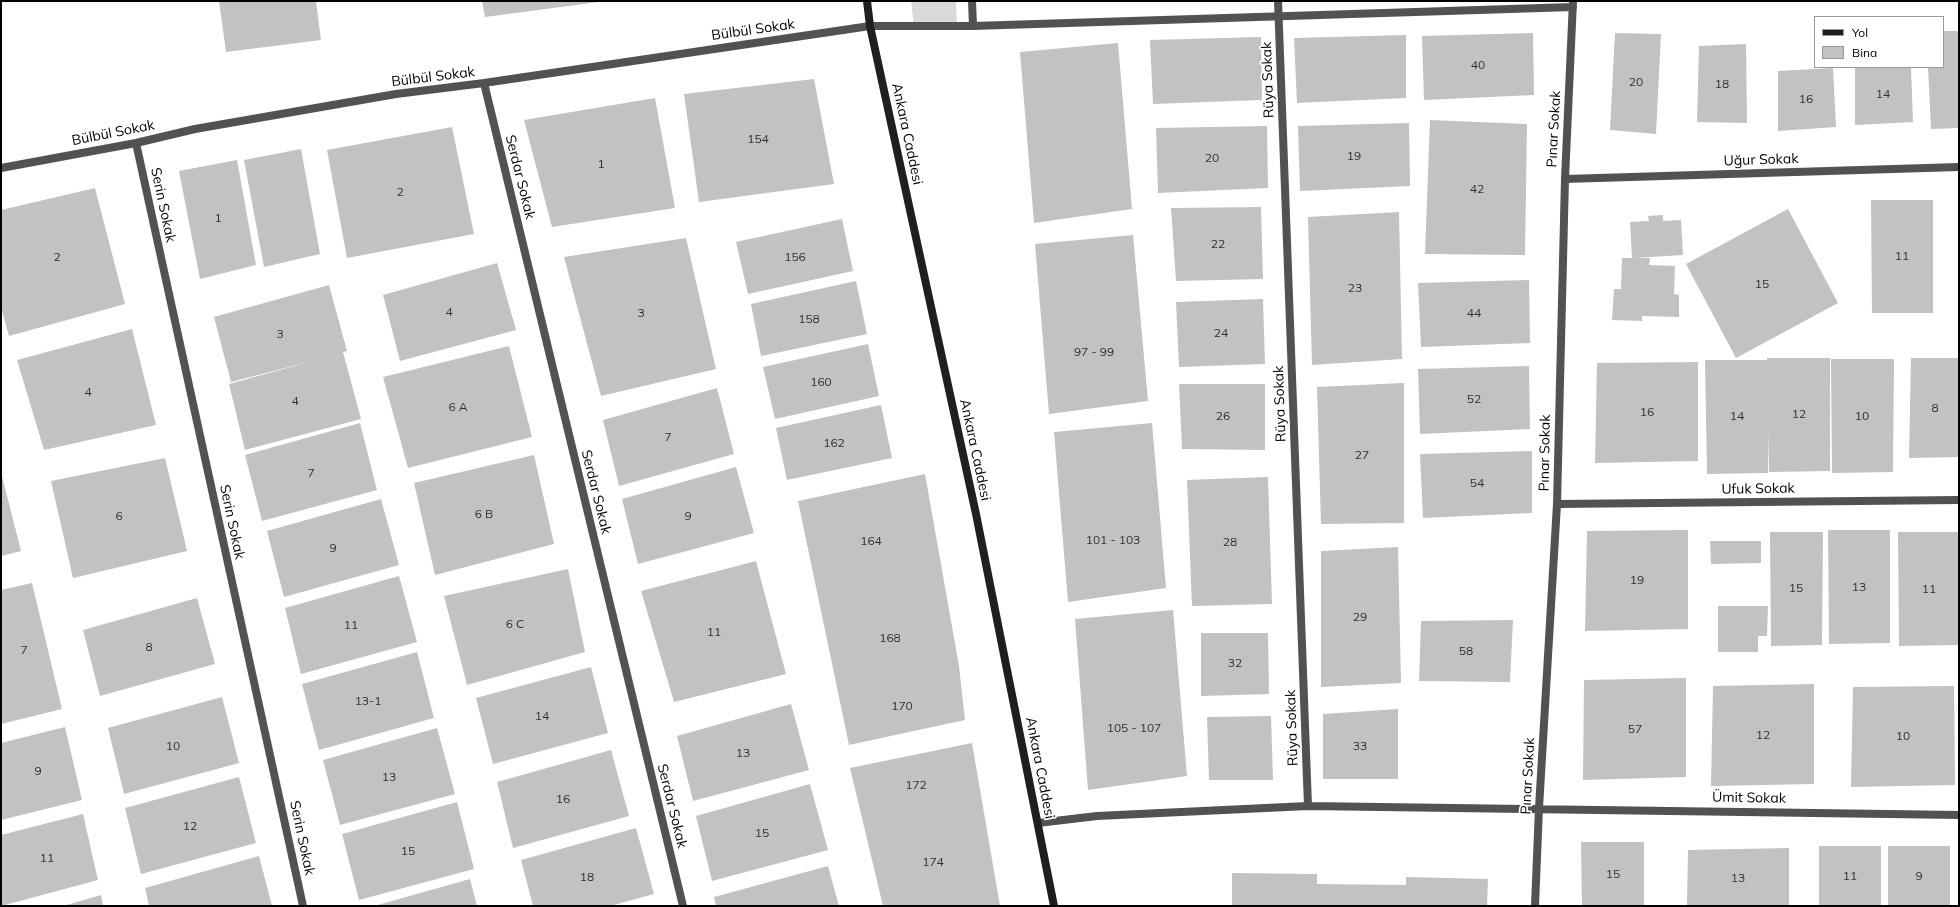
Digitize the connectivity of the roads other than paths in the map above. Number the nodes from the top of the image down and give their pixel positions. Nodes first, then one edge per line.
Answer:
1 (867, 1) edge
2 (972, 1) edge
3 (1278, 1) edge
4 (1573, 4) edge
5 (1279, 16) junction
6 (870, 26) junction
7 (974, 26) junction
8 (484, 83) junction
9 (136, 143) junction
10 (1959, 167) edge
11 (1, 168) edge
12 (1565, 179) junction
13 (1959, 500) edge
14 (1557, 504) junction
15 (1308, 806) junction
16 (1539, 808) junction
17 (1959, 815) edge
18 (1038, 823) junction
19 (303, 906) edge
20 (683, 906) edge
21 (1054, 906) edge
22 (1535, 906) edge

1 - 6 main road, Ankara Caddesi
2 - 7 street
3 - 5 street, Rüya Sokak
4 - 5 street, Bülbül Sokak
4 - 12 street, Pınar Sokak
5 - 7 street, Bülbül Sokak
5 - 15 street, Rüya Sokak
6 - 7 street, Bülbül Sokak
6 - 8 street, Bülbül Sokak
6 - 18 main road, Ankara Caddesi
8 - 9 street, Bülbül Sokak
8 - 20 street, Serdar Sokak
9 - 11 street, Bülbül Sokak
9 - 19 street, Serin Sokak
10 - 12 street, Uğur Sokak
12 - 14 street, Pınar Sokak
13 - 14 street, Ufuk Sokak
14 - 16 street, Pınar Sokak
15 - 16 street, Ümit Sokak
15 - 18 street, Ümit Sokak
16 - 17 street, Ümit Sokak
16 - 22 street, Pınar Sokak
18 - 21 main road, Ankara Caddesi

